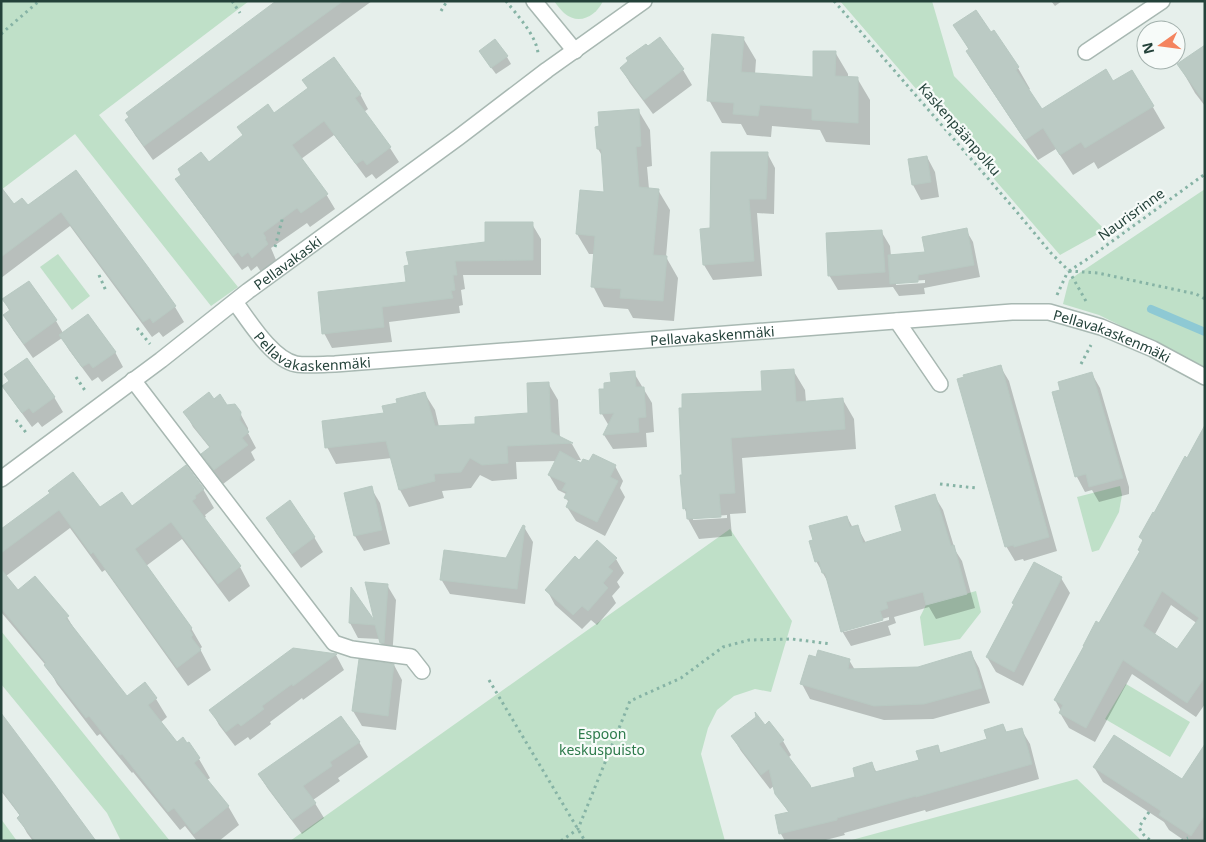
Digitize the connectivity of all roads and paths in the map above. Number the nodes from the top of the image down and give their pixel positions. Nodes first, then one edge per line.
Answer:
1 (39, 1) edge
2 (232, 1) edge
3 (447, 1) edge
4 (506, 1) edge
5 (534, 1) edge
6 (644, 1) edge
7 (834, 1) edge
8 (1162, 1) edge
9 (441, 12) dead end
10 (240, 13) dead end
11 (2, 33) edge
12 (575, 51) junction
13 (1086, 52) dead end
14 (547, 70) junction
15 (1205, 174) edge
16 (1069, 271) junction
17 (99, 275) dead end
18 (106, 291) dead end
19 (1205, 299) edge
20 (235, 302) junction
21 (1049, 312) junction
22 (897, 321) junction
23 (1101, 327) junction
24 (138, 328) dead end
25 (153, 349) dead end
26 (76, 377) dead end
27 (1205, 377) edge
28 (133, 380) junction
29 (940, 384) dead end
30 (90, 396) dead end
31 (16, 420) dead end
32 (31, 440) dead end
33 (1, 479) edge
34 (940, 484) dead end
35 (976, 488) dead end
36 (831, 644) dead end
37 (422, 671) dead end
38 (489, 680) dead end
39 (1149, 812) dead end
40 (578, 829) junction
41 (1188, 838) dead end
42 (561, 841) edge
43 (585, 841) edge
44 (1152, 841) edge
45 (1180, 841) edge

1 - 11 path
2 - 10 path
3 - 9 path
4 - 14 path
5 - 12 street
6 - 12 street, Pellavakaski
7 - 16 path, Kaskenpäänpolku
8 - 13 street
12 - 14 street, Pellavakaski
14 - 20 street, Pellavakaski
15 - 16 path, Naurisrinne
16 - 19 path
16 - 21 path
16 - 23 path, Kaskenpäänpolku
17 - 18 path
20 - 22 street, Pellavakaskenmäki
20 - 28 street, Pellavakaski
21 - 22 street, Pellavakaskenmäki
21 - 23 street, Pellavakaskenmäki
22 - 29 street
23 - 27 street, Pellavakaskenmäki
24 - 25 path
26 - 30 path
28 - 33 street, Pellavakaski
28 - 37 street
31 - 32 path
34 - 35 path
36 - 40 path
38 - 40 path
39 - 44 path
40 - 42 path
40 - 43 path
41 - 45 path

